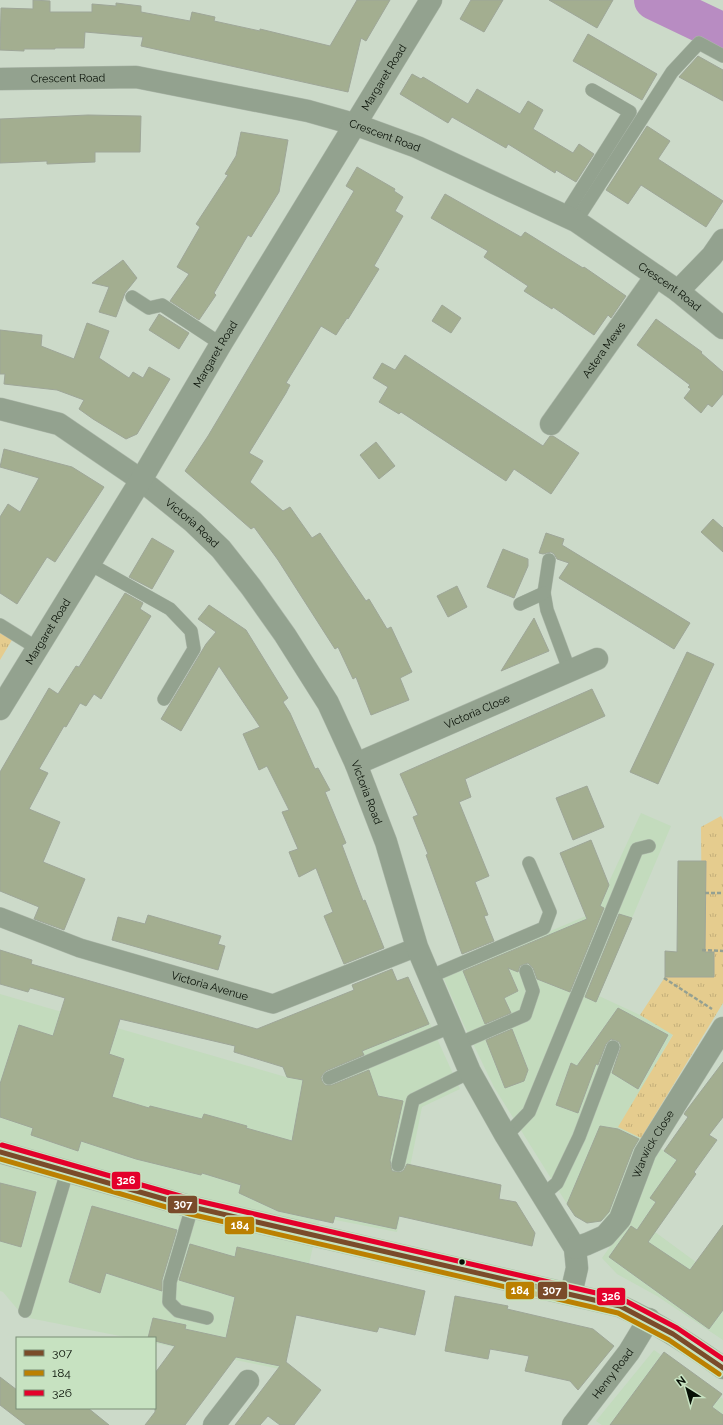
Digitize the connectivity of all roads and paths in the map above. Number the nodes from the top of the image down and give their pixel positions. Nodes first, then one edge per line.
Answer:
1 (430, 0) edge
2 (723, 56) edge
3 (0, 79) edge
4 (592, 90) dead end
5 (354, 124) junction
6 (571, 218) junction
7 (723, 240) edge
8 (656, 276) junction
9 (678, 291) junction
10 (132, 297) dead end
11 (723, 328) edge
12 (221, 344) junction
13 (0, 409) edge
14 (551, 424) dead end
15 (141, 480) junction
16 (549, 560) dead end
17 (88, 563) junction
18 (544, 593) junction
19 (520, 604) dead end
20 (0, 625) edge
21 (37, 648) junction
22 (597, 659) dead end
23 (570, 672) junction
24 (164, 699) dead end
25 (0, 709) edge
26 (356, 764) junction
27 (649, 846) dead end
28 (530, 863) dead end
29 (705, 893) dead end
30 (723, 893) edge
31 (0, 917) edge
32 (418, 947) junction
33 (702, 950) dead end
34 (723, 951) edge
35 (526, 971) dead end
36 (429, 977) junction
37 (664, 978) dead end
38 (720, 1020) edge
39 (454, 1035) junction
40 (613, 1047) dead end
41 (470, 1072) junction
42 (329, 1078) dead end
43 (506, 1136) junction
44 (0, 1152) edge
45 (398, 1165) dead end
46 (67, 1172) junction
47 (543, 1195) junction
48 (192, 1207) junction
49 (575, 1248) junction
50 (571, 1294) junction
51 (25, 1310) dead end
52 (207, 1318) dead end
53 (649, 1319) junction
54 (723, 1368) edge
55 (248, 1381) dead end
56 (214, 1425) edge
57 (574, 1425) edge

1 - 5 street, Margaret Road
2 - 6 lane
3 - 5 street, Crescent Road
4 - 6 lane
5 - 6 street, Crescent Road
5 - 12 street, Margaret Road
6 - 8 street, Crescent Road
7 - 9 street
8 - 9 street, Crescent Road
8 - 14 street, Astera Mews
9 - 11 street, Crescent Road
10 - 12 lane
12 - 15 street, Margaret Road
13 - 15 street, Victoria Road
15 - 17 street, Margaret Road
15 - 26 street, Victoria Road
16 - 18 lane
17 - 21 street, Margaret Road
17 - 24 lane
18 - 19 lane
18 - 23 lane
20 - 21 lane
21 - 25 street, Margaret Road
22 - 23 street, Victoria Close
23 - 26 street, Victoria Close
26 - 32 street, Victoria Road
27 - 43 lane
28 - 36 lane
29 - 30 path
31 - 32 street, Victoria Avenue
32 - 36 street, Victoria Road
33 - 34 path
35 - 39 lane
36 - 39 street, Victoria Road
37 - 38 path
38 - 49 street, Warwick Close
39 - 41 street, Victoria Road
39 - 42 lane
40 - 47 lane
41 - 43 street, Victoria Road
41 - 45 lane
43 - 47 street, Victoria Road
44 - 46 main road
46 - 48 main road
46 - 51 lane
47 - 49 street, Victoria Road
48 - 50 main road
48 - 52 lane
49 - 50 street, Victoria Road
50 - 53 main road
53 - 54 main road
53 - 57 street, Henry Road
55 - 56 street

